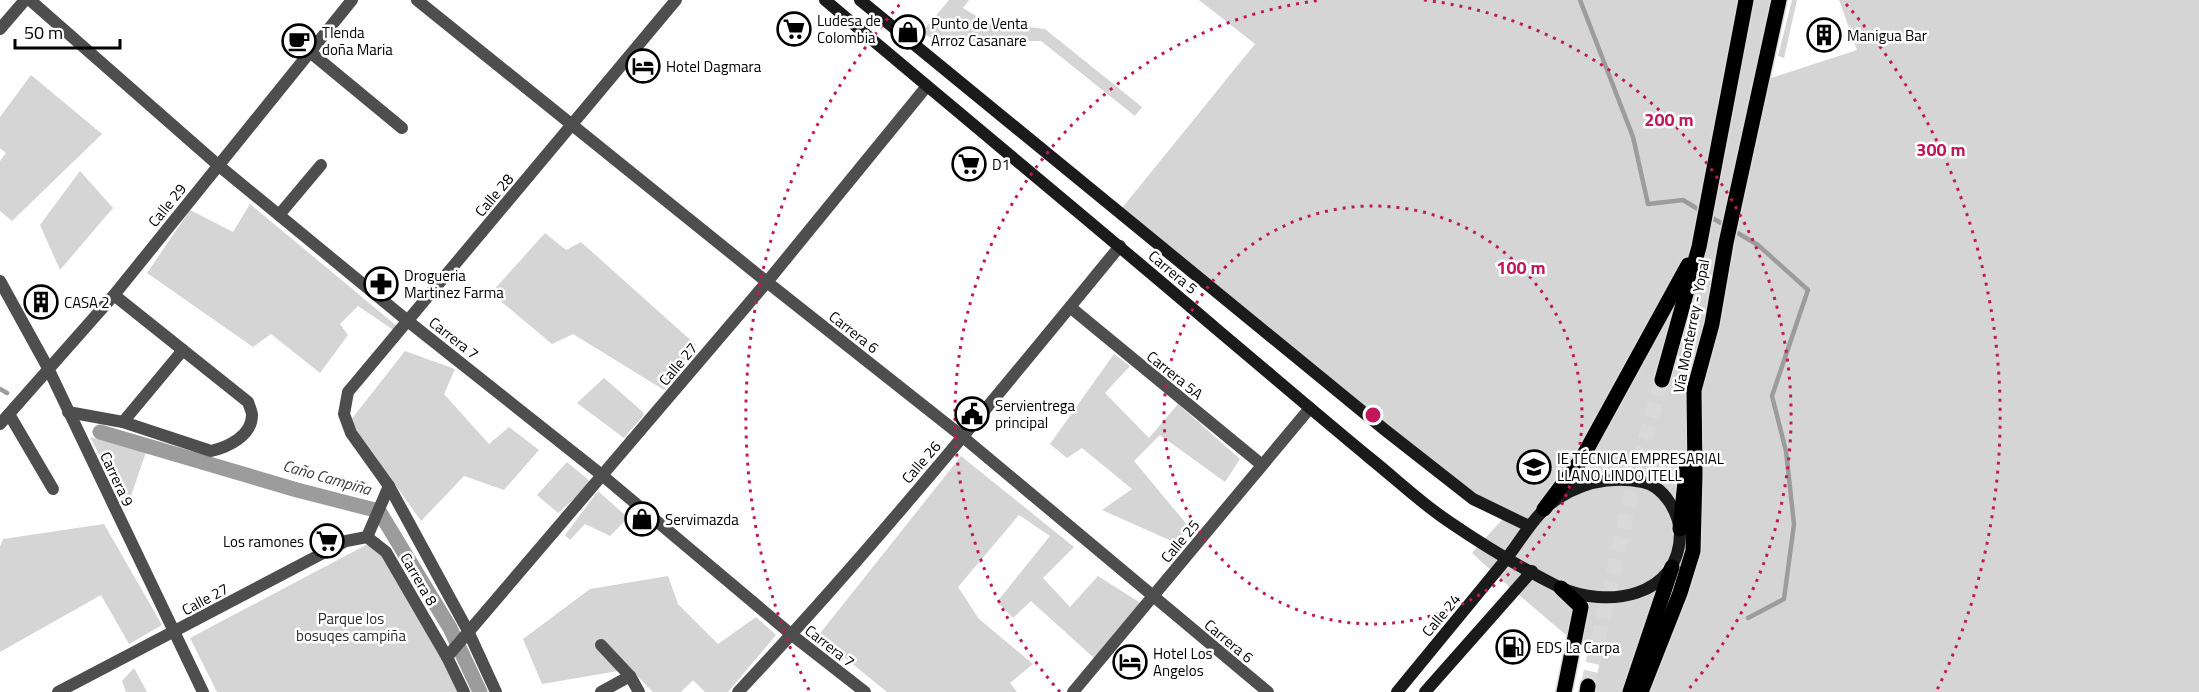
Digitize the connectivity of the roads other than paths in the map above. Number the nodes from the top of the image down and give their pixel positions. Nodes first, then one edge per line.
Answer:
1 (25, 0) edge
2 (30, 0) edge
3 (352, 0) edge
4 (417, 0) edge
5 (676, 0) edge
6 (825, 0) edge
7 (860, 0) edge
8 (1746, 0) edge
9 (1779, 0) edge
10 (0, 29) edge
11 (310, 52) junction
12 (927, 86) junction
13 (571, 125) junction
14 (402, 128) dead end
15 (218, 165) junction
16 (321, 165) dead end
17 (279, 215) junction
18 (1700, 241) junction
19 (1120, 246) junction
20 (0, 281) edge
21 (767, 282) junction
22 (114, 295) junction
23 (1070, 307) junction
24 (409, 322) junction
25 (183, 350) junction
26 (48, 368) junction
27 (1662, 380) tunnel mouth
28 (1694, 390) junction
29 (1310, 408) junction
30 (68, 412) junction
31 (9, 414) junction
32 (344, 414) joint
33 (123, 422) junction
34 (0, 424) edge
35 (963, 437) junction
36 (1262, 465) junction
37 (603, 476) junction
38 (390, 486) junction
39 (53, 489) dead end
40 (1544, 508) junction
41 (1528, 526) junction
42 (1680, 529) junction
43 (367, 537) junction
44 (1508, 558) junction
45 (1672, 567) junction
46 (1532, 571) junction
47 (1561, 588) junction
48 (1153, 597) junction
49 (173, 633) junction
50 (466, 635) junction
51 (792, 635) junction
52 (601, 645) dead end
53 (450, 653) junction
54 (630, 676) junction
55 (58, 692) edge
56 (203, 692) edge
57 (464, 692) edge
58 (496, 692) edge
59 (601, 692) edge
60 (639, 692) edge
61 (738, 692) edge
62 (865, 692) edge
63 (1073, 692) edge
64 (1268, 692) edge
65 (1397, 692) edge
66 (1425, 692) edge
67 (1563, 692) edge
68 (1630, 692) edge
69 (1641, 692) edge

1 - 10 street
2 - 15 street, Carrera 7
3 - 11 street, Calle 29
4 - 13 street, Carrera 6
5 - 13 street, Calle 28
6 - 12 main road, Carrera 5
7 - 41 main road, Carrera 5
8 - 18 main road, Vía Monterrey - Yopal
9 - 28 main road, Vía Monterrey - Yopal
11 - 14 street
11 - 15 street, Calle 29
12 - 19 main road, Carrera 5
12 - 21 street, Calle 27
13 - 21 street, Carrera 6
13 - 24 street, Calle 28
15 - 17 street, Carrera 7
15 - 22 street, Calle 29
16 - 17 street
17 - 24 street, Carrera 7
18 - 27 main road, Vía Monterrey - Yopal
18 - 40 main road
19 - 23 street, Calle 26
19 - 29 main road, Carrera 5
20 - 26 street, Carrera 9
21 - 35 street, Carrera 6
21 - 37 street, Calle 27
22 - 25 street
22 - 26 street, Calle 29
23 - 35 street, Calle 26
23 - 36 street, Carrera 5A
24 - 32 street, Calle 28
24 - 37 street, Carrera 7
25 - 33 street
25 - 33 street
26 - 30 street, Carrera 9
26 - 31 street, Calle 29
28 - 42 main road
28 - 69 main road, Vía Monterrey - Yopal
29 - 36 street, Calle 25
29 - 44 main road, Carrera 5
30 - 33 street
30 - 49 street, Carrera 9
31 - 34 street, Calle 29
31 - 39 street
32 - 38 street, Carrera 8
35 - 48 street, Carrera 6
35 - 51 street, Calle 26
36 - 48 street, Calle 25
37 - 50 street, Calle 27
37 - 51 street, Carrera 7
38 - 43 street
38 - 50 street, Carrera 8
40 - 41 main road
40 - 42 main road
41 - 44 main road
42 - 45 main road
43 - 49 street, Calle 27
43 - 53 street, Carrera 8
44 - 46 main road
44 - 65 main road, Calle 24
45 - 47 main road
45 - 68 main road
46 - 47 main road
46 - 66 main road
47 - 67 main road
48 - 63 street, Calle 25
48 - 64 street, Carrera 6
49 - 55 street, Calle 27
49 - 56 street, Carrera 9
50 - 53 street, Calle 27
50 - 58 street, Carrera 8
51 - 61 street, Calle 26
51 - 62 street, Carrera 7
52 - 54 street
53 - 57 street, Carrera 8
54 - 59 street
54 - 60 street

